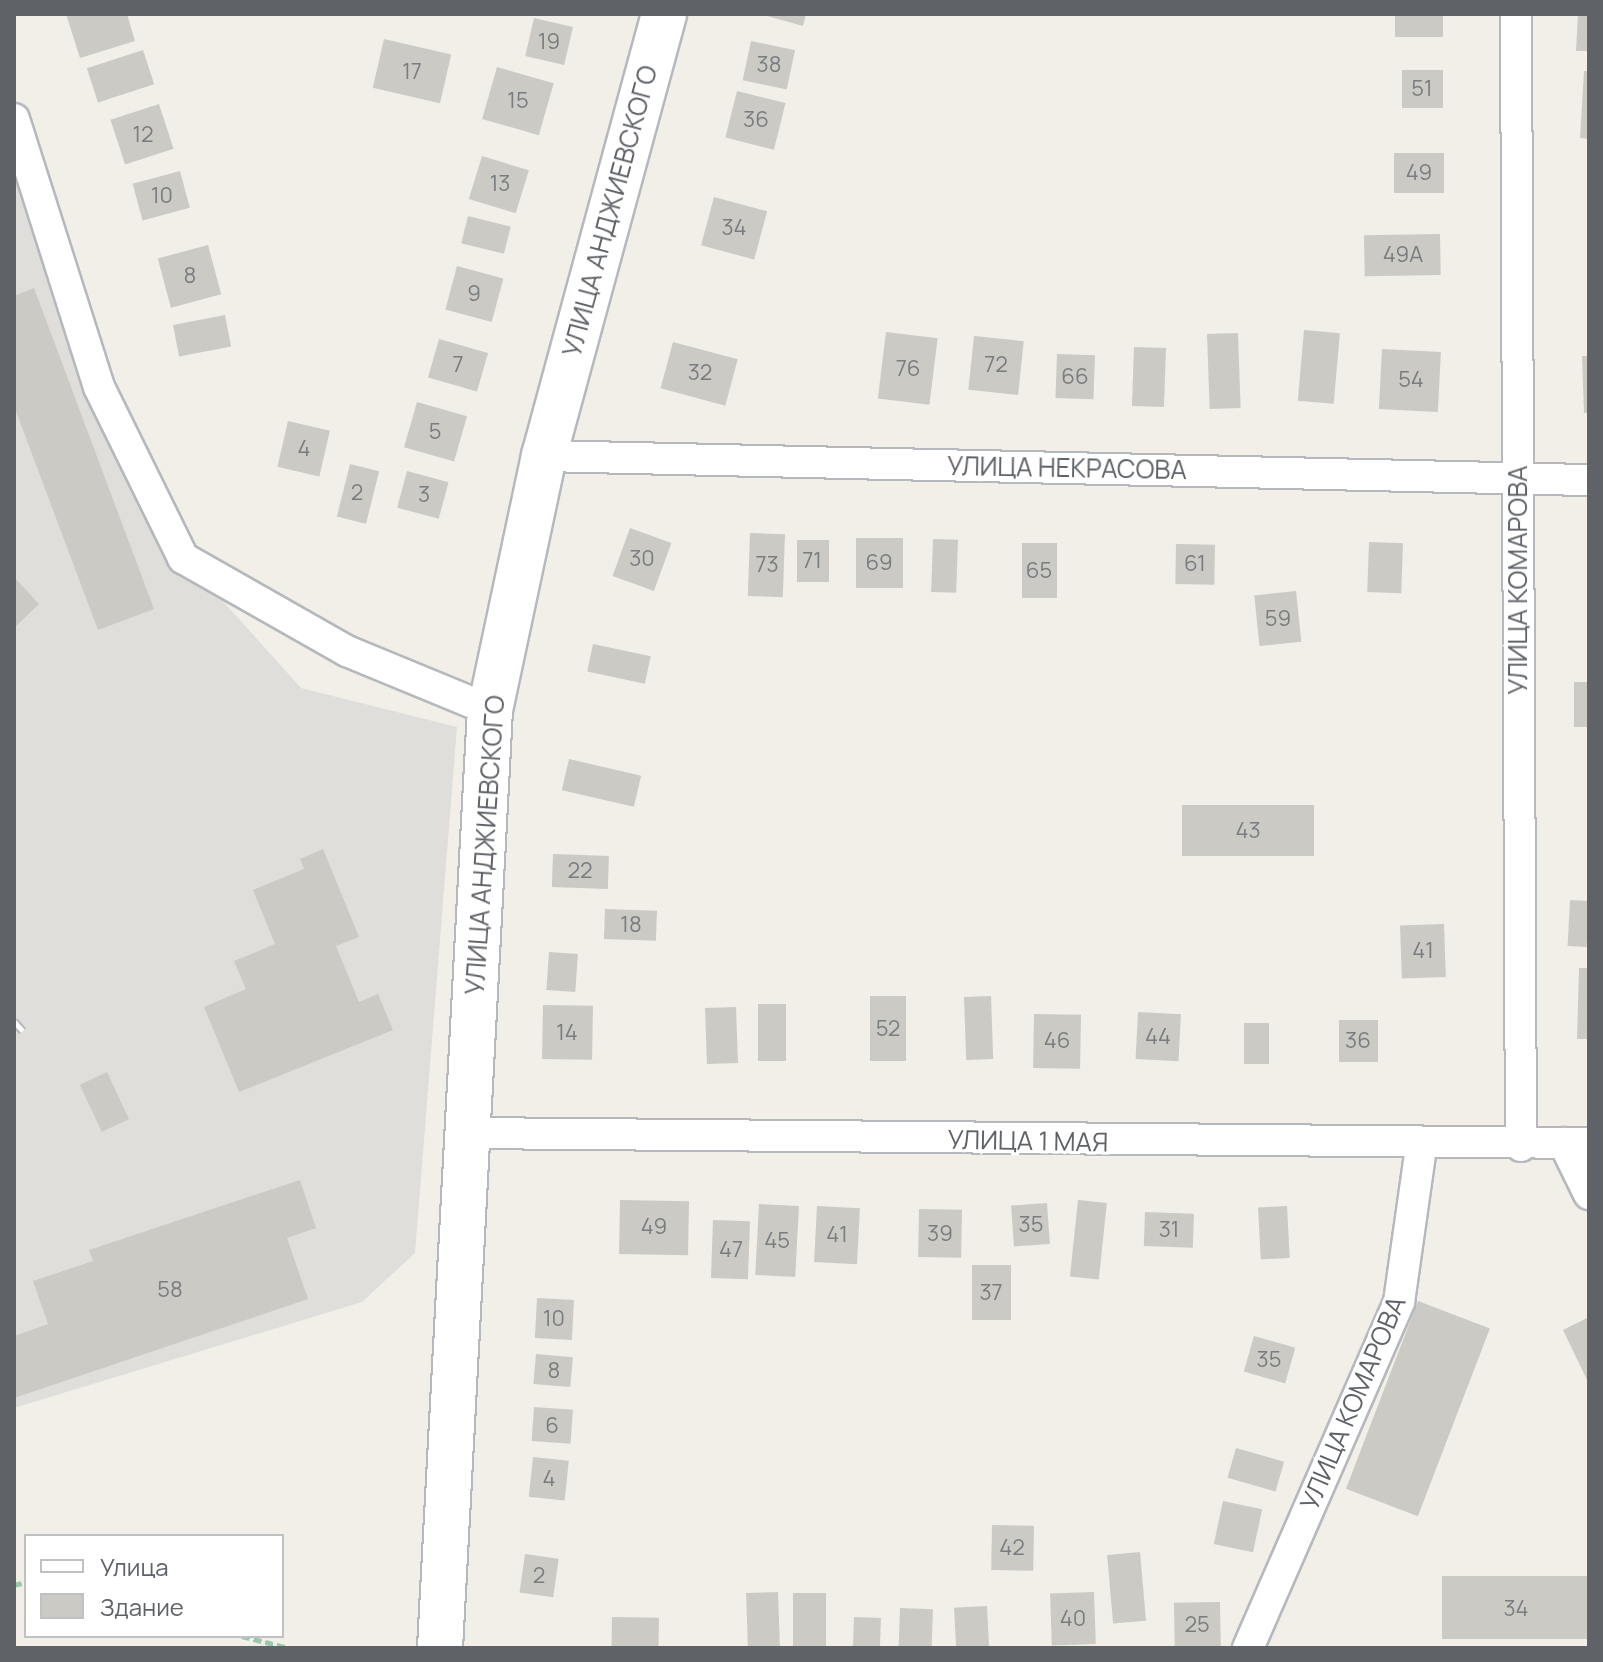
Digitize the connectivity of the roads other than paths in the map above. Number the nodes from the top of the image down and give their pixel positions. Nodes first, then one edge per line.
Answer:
1 (664, 14) edge
2 (1516, 14) edge
3 (14, 119) edge
4 (544, 456) junction
5 (1518, 478) junction
6 (1589, 480) edge
7 (490, 710) junction
8 (467, 1133) junction
9 (1576, 1143) edge
10 (1521, 1146) junction
11 (1421, 1147) junction
12 (1589, 1194) edge
13 (440, 1648) edge
14 (1248, 1648) edge

1 - 4 street, УЛИЦА АНДЖИЕВСКОГО
2 - 5 street, УЛИЦА КОМАРОВА
3 - 7 street
4 - 5 street, УЛИЦА НЕКРАСОВА
4 - 7 street, УЛИЦА АНДЖИЕВСКОГО
5 - 6 street, УЛИЦА НЕКРАСОВА
5 - 10 street, УЛИЦА КОМАРОВА
7 - 8 street, УЛИЦА АНДЖИЕВСКОГО
8 - 11 street, УЛИЦА 1 МАЯ
8 - 13 street, УЛИЦА АНДЖИЕВСКОГО
9 - 10 street, УЛИЦА 1 МАЯ
9 - 12 street
10 - 11 street, УЛИЦА 1 МАЯ
11 - 14 street, УЛИЦА КОМАРОВА

